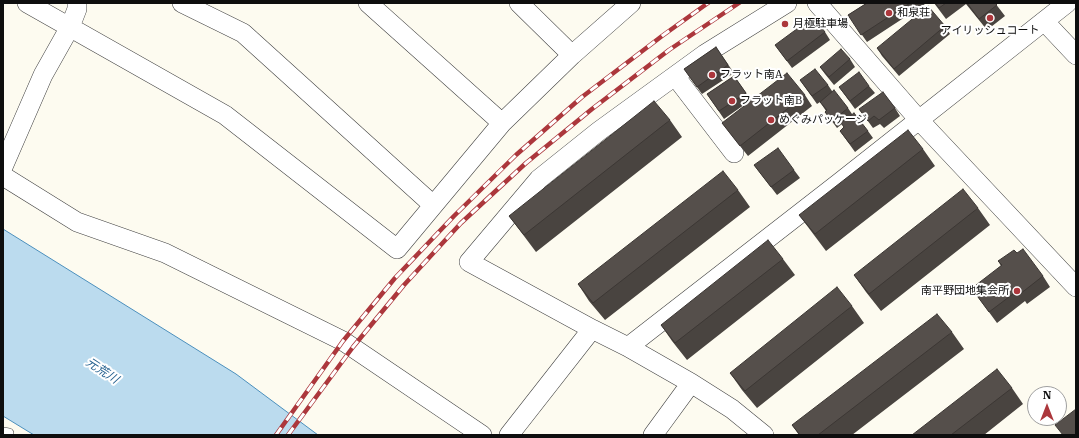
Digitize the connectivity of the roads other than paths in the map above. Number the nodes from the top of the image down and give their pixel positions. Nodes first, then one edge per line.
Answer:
1 (27, 3) edge
2 (77, 3) edge
3 (182, 3) edge
4 (368, 3) edge
5 (519, 3) edge
6 (631, 3) edge
7 (787, 3) edge
8 (817, 3) edge
9 (1067, 3) edge
10 (1044, 21) junction
11 (70, 27) junction
12 (1076, 55) edge
13 (572, 56) junction
14 (675, 76) junction
15 (919, 120) junction
16 (502, 123) junction
17 (734, 153) edge
18 (3, 167) edge
19 (3, 176) edge
20 (433, 205) junction
21 (1076, 287) edge
22 (592, 329) junction
23 (628, 347) junction
24 (692, 383) junction
25 (482, 435) edge
26 (509, 435) edge
27 (654, 435) edge
28 (764, 435) edge

1 - 11 street
2 - 11 street
3 - 20 street
4 - 16 street
5 - 13 street
6 - 13 street
7 - 14 street
8 - 15 street
9 - 10 street
10 - 12 street
10 - 15 street
11 - 18 street
11 - 20 street
13 - 16 street
14 - 17 street
14 - 22 street
15 - 21 street
15 - 23 street
16 - 20 street
19 - 25 street
22 - 23 street
22 - 26 street
23 - 24 street
24 - 27 street
24 - 28 street

